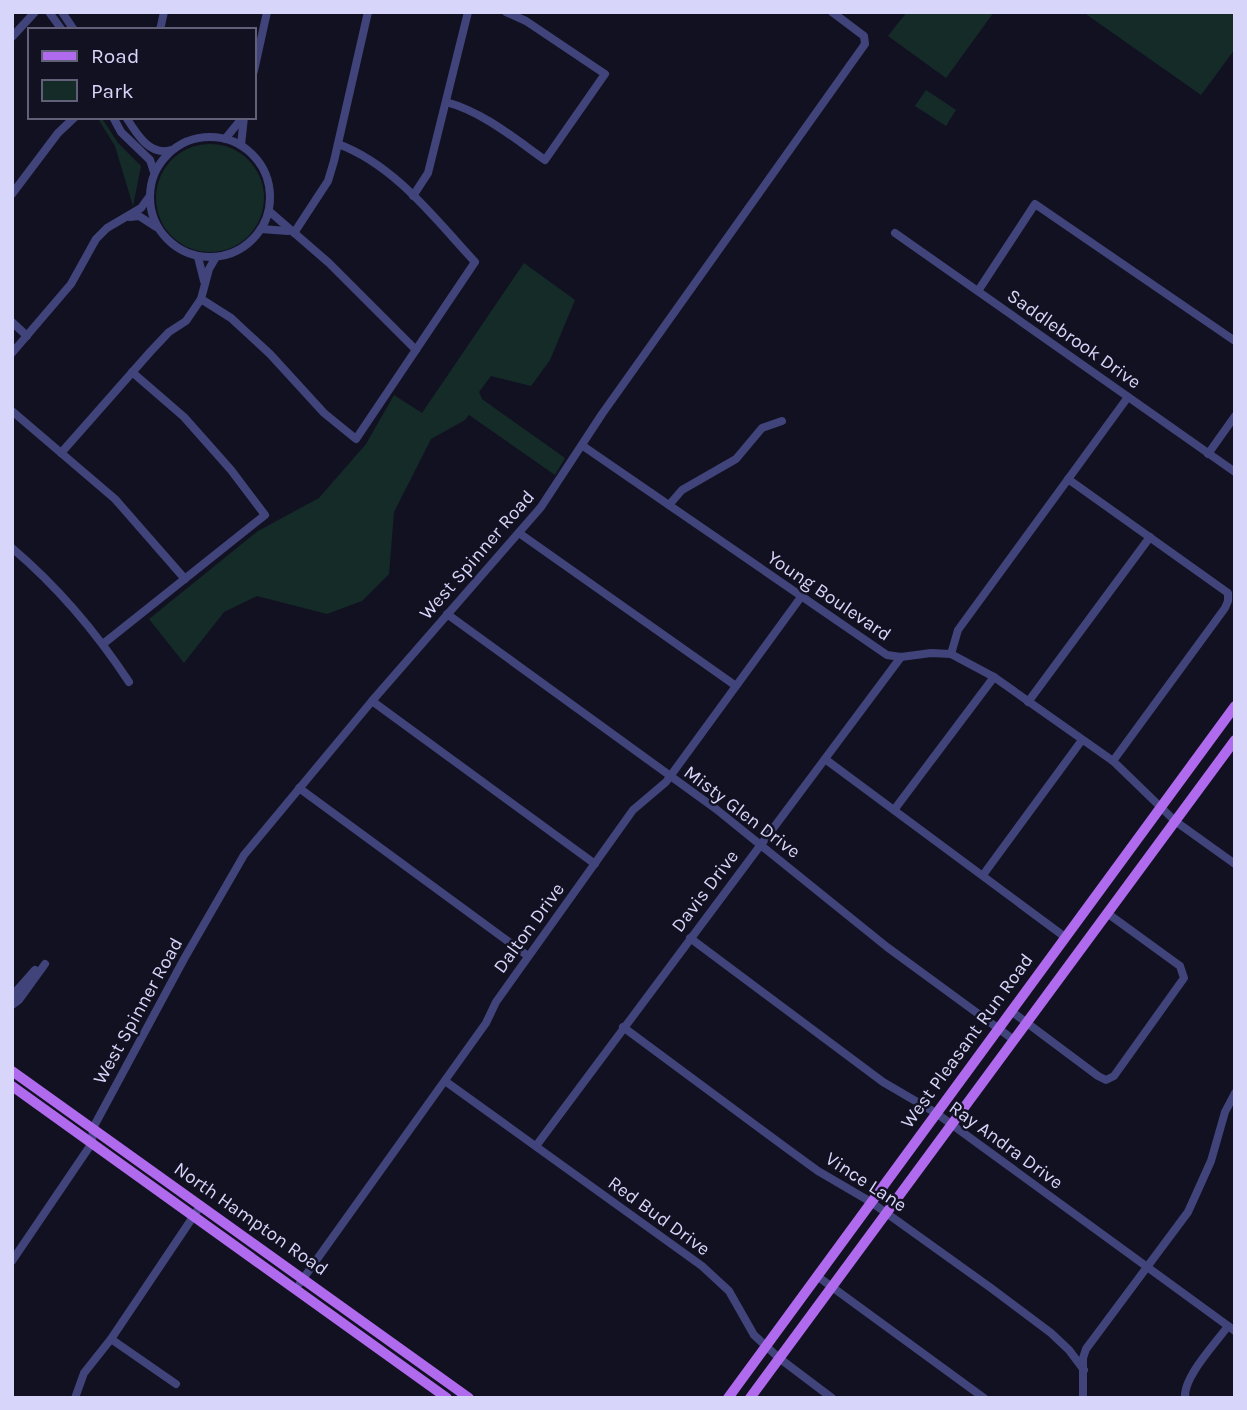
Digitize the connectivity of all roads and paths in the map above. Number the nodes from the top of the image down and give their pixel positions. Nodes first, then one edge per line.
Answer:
1 (35, 12) edge
2 (49, 12) edge
3 (62, 12) edge
4 (267, 12) edge
5 (368, 12) edge
6 (468, 12) edge
7 (506, 12) edge
8 (832, 12) edge
9 (61, 28) edge
10 (73, 28) edge
11 (12, 37) edge
12 (256, 62) edge
13 (446, 102) junction
14 (73, 119) edge
15 (114, 119) edge
16 (127, 119) edge
17 (241, 119) edge
18 (243, 119) edge
19 (225, 139) junction
20 (338, 144) junction
21 (241, 145) junction
22 (174, 149) junction
23 (154, 175) junction
24 (12, 194) edge
25 (413, 196) junction
26 (149, 197) junction
27 (269, 211) junction
28 (127, 217) junction
29 (158, 228) junction
30 (261, 229) junction
31 (294, 233) junction
32 (895, 233) dead end
33 (198, 257) junction
34 (216, 257) junction
35 (204, 284) junction
36 (978, 291) junction
37 (201, 299) junction
38 (12, 322) edge
39 (27, 336) junction
40 (1235, 341) edge
41 (416, 350) junction
42 (12, 353) edge
43 (132, 372) junction
44 (1128, 397) junction
45 (12, 411) edge
46 (1235, 416) edge
47 (782, 421) dead end
48 (583, 446) junction
49 (61, 453) junction
50 (1208, 454) junction
51 (1235, 472) edge
52 (1068, 479) junction
53 (669, 505) junction
54 (519, 533) junction
55 (1150, 537) junction
56 (12, 548) edge
57 (186, 579) junction
58 (801, 597) junction
59 (447, 614) junction
60 (103, 644) junction
61 (951, 654) junction
62 (901, 657) junction
63 (994, 677) junction
64 (129, 682) dead end
65 (736, 686) junction
66 (372, 701) junction
67 (1028, 702) junction
68 (1233, 713) edge
69 (1082, 740) junction
70 (1235, 740) edge
71 (825, 759) junction
72 (1113, 761) junction
73 (670, 776) junction
74 (299, 788) junction
75 (1160, 807) junction
76 (894, 810) junction
77 (1175, 821) junction
78 (760, 844) junction
79 (595, 864) junction
80 (1235, 864) edge
81 (983, 875) junction
82 (1107, 913) junction
83 (1065, 937) junction
84 (690, 938) junction
85 (528, 956) junction
86 (12, 996) edge
87 (12, 1005) edge
88 (1011, 1011) junction
89 (1027, 1023) junction
90 (623, 1027) junction
91 (998, 1028) junction
92 (1014, 1040) junction
93 (12, 1071) edge
94 (445, 1081) junction
95 (12, 1086) edge
96 (1235, 1093) edge
97 (936, 1113) junction
98 (951, 1125) junction
99 (93, 1128) junction
100 (92, 1143) junction
101 (536, 1146) junction
102 (871, 1202) junction
103 (201, 1205) junction
104 (886, 1213) junction
105 (194, 1215) junction
106 (12, 1261) edge
107 (1147, 1267) junction
108 (817, 1276) junction
109 (304, 1278) junction
110 (832, 1287) junction
111 (297, 1288) junction
112 (1232, 1329) edge
113 (111, 1339) junction
114 (766, 1346) junction
115 (779, 1358) junction
116 (1084, 1370) junction
117 (176, 1384) dead end
118 (75, 1398) edge
119 (447, 1398) edge
120 (469, 1398) edge
121 (728, 1398) edge
122 (750, 1398) edge
123 (832, 1398) edge
124 (984, 1398) edge
125 (1083, 1398) edge
126 (1185, 1398) edge

1 - 11 street
2 - 9 street
3 - 10 street
4 - 12 street
5 - 20 street
6 - 13 street
7 - 13 street
8 - 48 street, West Spinner Road
13 - 25 street
14 - 24 street
15 - 23 street
16 - 22 street
17 - 19 street
18 - 21 street
19 - 21 street
19 - 22 street
20 - 25 street
20 - 31 street
21 - 27 street
22 - 23 street
23 - 26 street
25 - 41 street
26 - 28 street
26 - 29 street
27 - 30 street
27 - 31 street
28 - 29 street
28 - 39 street
29 - 33 street
30 - 31 street
30 - 34 street
31 - 41 street
32 - 36 street, Saddlebrook Drive
33 - 34 street
33 - 35 street
34 - 35 street
35 - 37 street
36 - 40 street
36 - 44 street, Saddlebrook Drive
37 - 41 street
37 - 43 street
38 - 39 street
39 - 42 street
43 - 49 street
43 - 57 street
44 - 50 street, Saddlebrook Drive
44 - 52 street
45 - 49 street
46 - 50 street
47 - 53 street
48 - 53 street, Young Boulevard
48 - 54 street, West Spinner Road
49 - 57 street
50 - 51 street, Saddlebrook Drive
52 - 55 street
52 - 61 street
53 - 58 street, Young Boulevard
54 - 59 street, West Spinner Road
54 - 65 street
55 - 67 street
55 - 72 street
56 - 60 street
57 - 60 street
58 - 62 street, Young Boulevard
58 - 65 street, Dalton Drive
59 - 66 street, West Spinner Road
59 - 73 street, Misty Glen Drive
60 - 64 street
61 - 62 street, Young Boulevard
61 - 63 street, Young Boulevard
62 - 71 street, Davis Drive
63 - 67 street, Young Boulevard
63 - 76 street
65 - 73 street, Dalton Drive
66 - 74 street, West Spinner Road
66 - 79 street
67 - 69 street, Young Boulevard
68 - 75 main road, West Pleasant Run Road
69 - 72 street, Young Boulevard
69 - 81 street
70 - 77 main road, West Pleasant Run Road
71 - 76 street
71 - 78 street, Davis Drive
72 - 75 street, Young Boulevard
73 - 78 street, Misty Glen Drive
73 - 79 street, Dalton Drive
74 - 85 street
74 - 99 street, West Spinner Road
75 - 77 street, Young Boulevard
75 - 83 main road, West Pleasant Run Road
76 - 81 street
77 - 80 street, Young Boulevard
77 - 82 main road, West Pleasant Run Road
78 - 84 street, Davis Drive
78 - 91 street, Misty Glen Drive
79 - 85 street, Dalton Drive
81 - 83 street
82 - 89 main road, West Pleasant Run Road
82 - 89 street
83 - 88 main road, West Pleasant Run Road
84 - 90 street, Davis Drive
84 - 97 street, Ray Andra Drive
85 - 94 street, Dalton Drive
86 - 87 street
88 - 89 street
88 - 91 main road, West Pleasant Run Road
89 - 92 main road, West Pleasant Run Road
90 - 101 street, Davis Drive
90 - 102 street, Vince Lane
91 - 92 street, Misty Glen Drive
91 - 97 main road, West Pleasant Run Road
92 - 98 main road, West Pleasant Run Road
93 - 99 main road, North Hampton Road
94 - 101 street, Red Bud Drive
94 - 109 street, Dalton Drive
95 - 100 main road, North Hampton Road
96 - 107 street
97 - 98 street, Ray Andra Drive
97 - 102 main road, West Pleasant Run Road
98 - 104 main road, West Pleasant Run Road
98 - 107 street, Ray Andra Drive
99 - 100 street
99 - 103 main road, North Hampton Road
100 - 105 main road, North Hampton Road
100 - 106 street
101 - 114 street, Red Bud Drive
102 - 104 street, Vince Lane
102 - 108 main road, West Pleasant Run Road
103 - 105 street
103 - 109 main road, North Hampton Road
104 - 110 main road, West Pleasant Run Road
104 - 116 street, Vince Lane
105 - 111 main road, North Hampton Road
105 - 113 street
107 - 112 street, Ray Andra Drive
107 - 116 street
108 - 110 street
108 - 114 main road, West Pleasant Run Road
109 - 111 street, Dalton Drive
109 - 120 main road, North Hampton Road
110 - 115 main road, West Pleasant Run Road
110 - 124 street
111 - 119 main road, North Hampton Road
112 - 126 street
113 - 117 street
113 - 118 street
114 - 115 street, Red Bud Drive
114 - 121 main road, West Pleasant Run Road
115 - 122 main road, West Pleasant Run Road
115 - 123 street, Red Bud Drive
116 - 125 street

